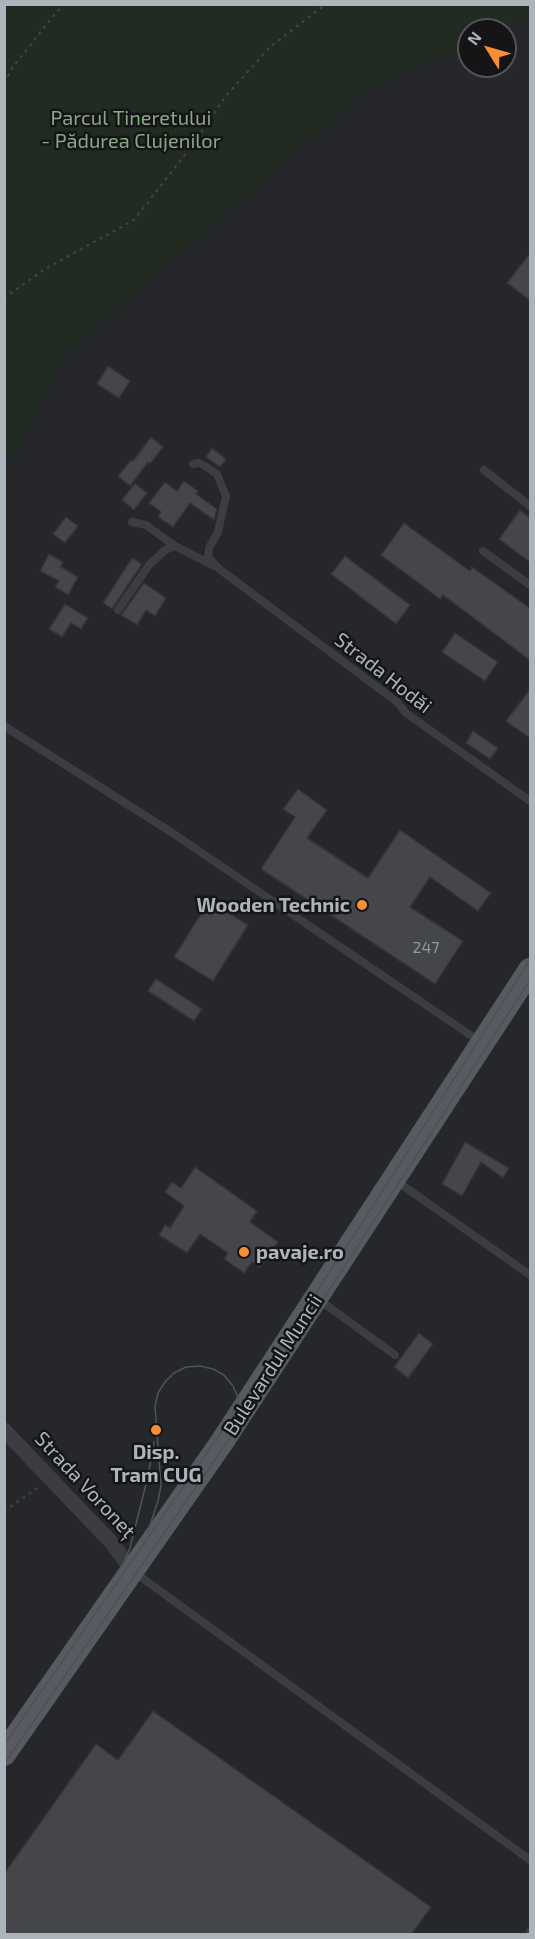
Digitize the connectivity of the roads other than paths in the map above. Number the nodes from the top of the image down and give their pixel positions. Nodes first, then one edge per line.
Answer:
1 (194, 464) dead end
2 (484, 470) dead end
3 (531, 506) edge
4 (132, 522) dead end
5 (175, 546) junction
6 (483, 551) dead end
7 (218, 568) junction
8 (531, 585) edge
9 (118, 610) dead end
10 (4, 726) edge
11 (531, 801) edge
12 (531, 970) edge
13 (483, 1043) junction
14 (394, 1179) junction
15 (531, 1275) edge
16 (317, 1298) junction
17 (395, 1355) dead end
18 (4, 1430) edge
19 (133, 1571) junction
20 (4, 1754) edge
21 (531, 1860) edge
22 (531, 1930) edge
23 (528, 1935) edge

1 - 7 lane
2 - 3 lane
4 - 5 lane, Strada Hodăi
5 - 7 lane, Strada Hodăi
5 - 9 lane
6 - 8 lane
7 - 11 lane, Strada Hodăi
10 - 13 lane
12 - 13 main road, Bulevardul Muncii
13 - 14 main road, Bulevardul Muncii
14 - 15 lane
14 - 16 main road, Bulevardul Muncii
16 - 17 lane
16 - 19 main road, Bulevardul Muncii
18 - 19 street, Strada Voroneț
19 - 20 main road, Bulevardul Muncii
19 - 21 lane
22 - 23 lane

